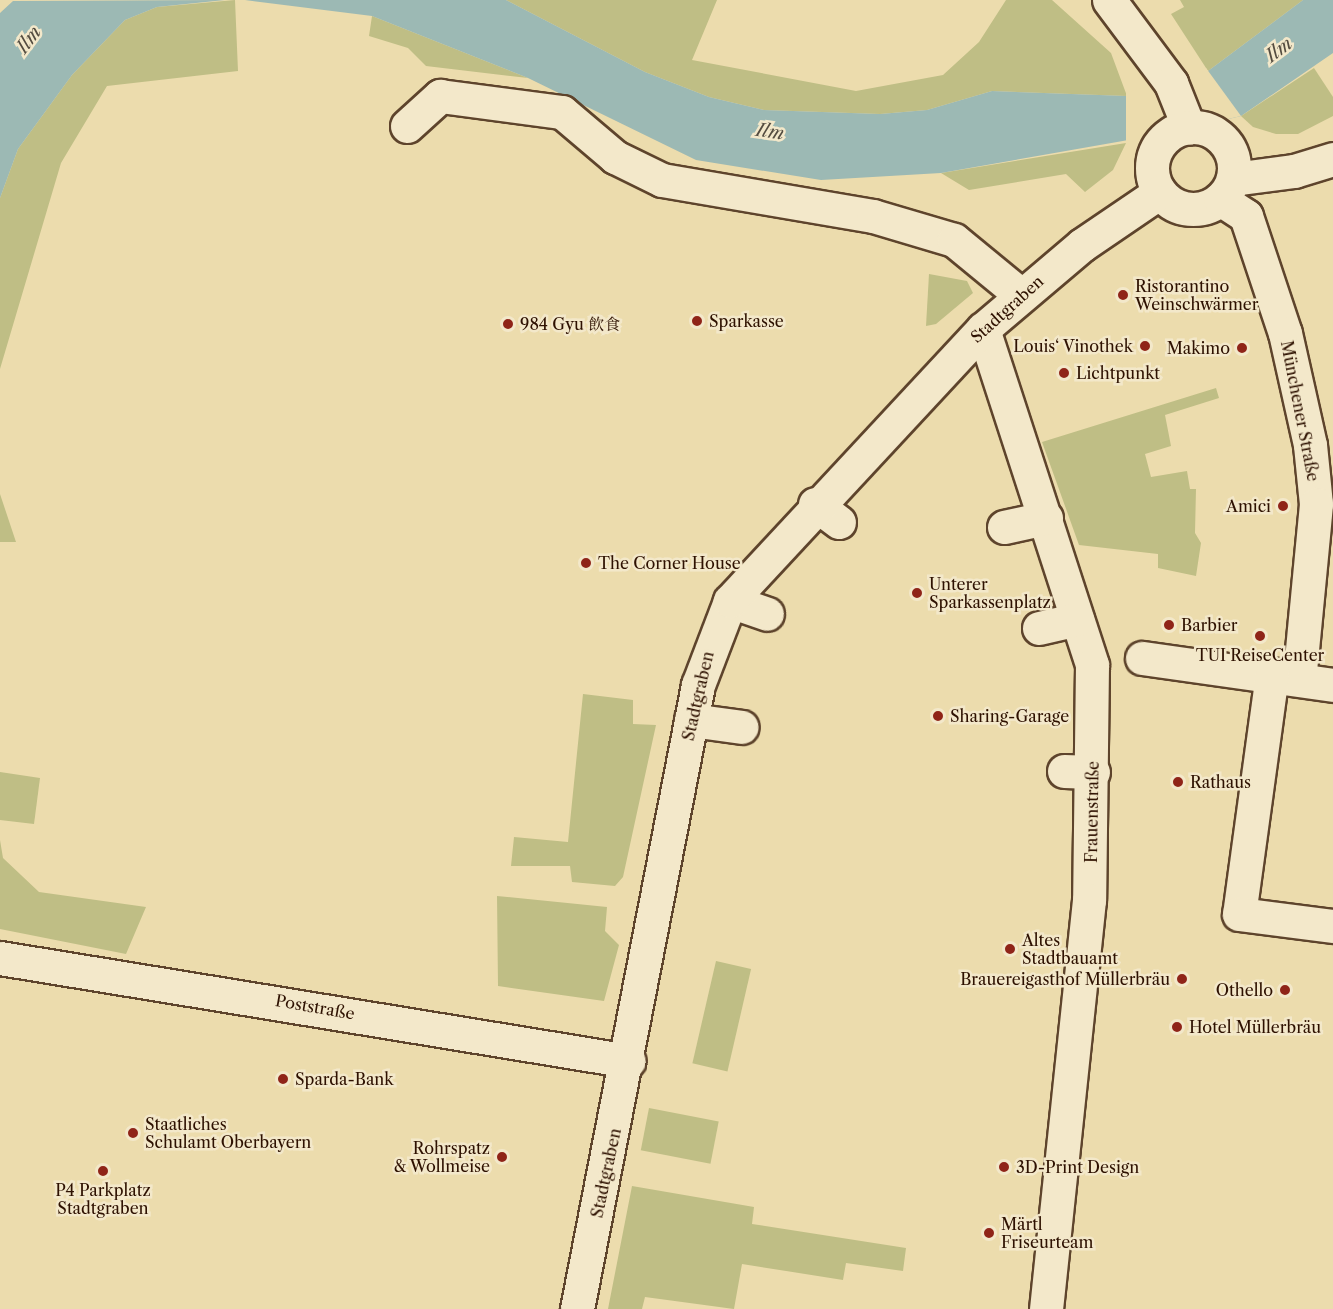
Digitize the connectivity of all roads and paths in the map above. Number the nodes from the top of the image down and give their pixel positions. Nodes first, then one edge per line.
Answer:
1 (1109, 0) edge
2 (407, 126) dead end
3 (1189, 128) junction
4 (1333, 159) edge
5 (1227, 189) junction
6 (1160, 192) junction
7 (1021, 295) junction
8 (983, 330) junction
9 (1322, 441) edge
10 (1046, 518) junction
11 (1004, 527) dead end
12 (730, 601) junction
13 (767, 614) dead end
14 (1077, 620) junction
15 (1039, 628) dead end
16 (1142, 658) dead end
17 (1286, 676) junction
18 (1333, 685) edge
19 (691, 720) junction
20 (742, 727) dead end
21 (1333, 926) edge
22 (0, 958) edge
23 (629, 1061) junction
24 (577, 1309) edge
25 (1046, 1309) edge

1 - 3 street
2 - 7 street
3 - 5 street
3 - 6 street
4 - 5 street
5 - 6 street
5 - 9 street, Münchener Straße
6 - 7 street, Stadtgraben
7 - 8 street, Stadtgraben
8 - 10 street, Frauenstraße
8 - 12 street, Stadtgraben
9 - 17 street, Münchener Straße
10 - 11 street
10 - 14 street, Frauenstraße
12 - 13 street
12 - 19 street, Stadtgraben
14 - 15 street
14 - 25 street, Frauenstraße
16 - 17 street
17 - 18 street
17 - 21 street, Münchener Straße
19 - 20 street
19 - 23 street, Stadtgraben
22 - 23 street, Poststraße
23 - 24 street, Stadtgraben

